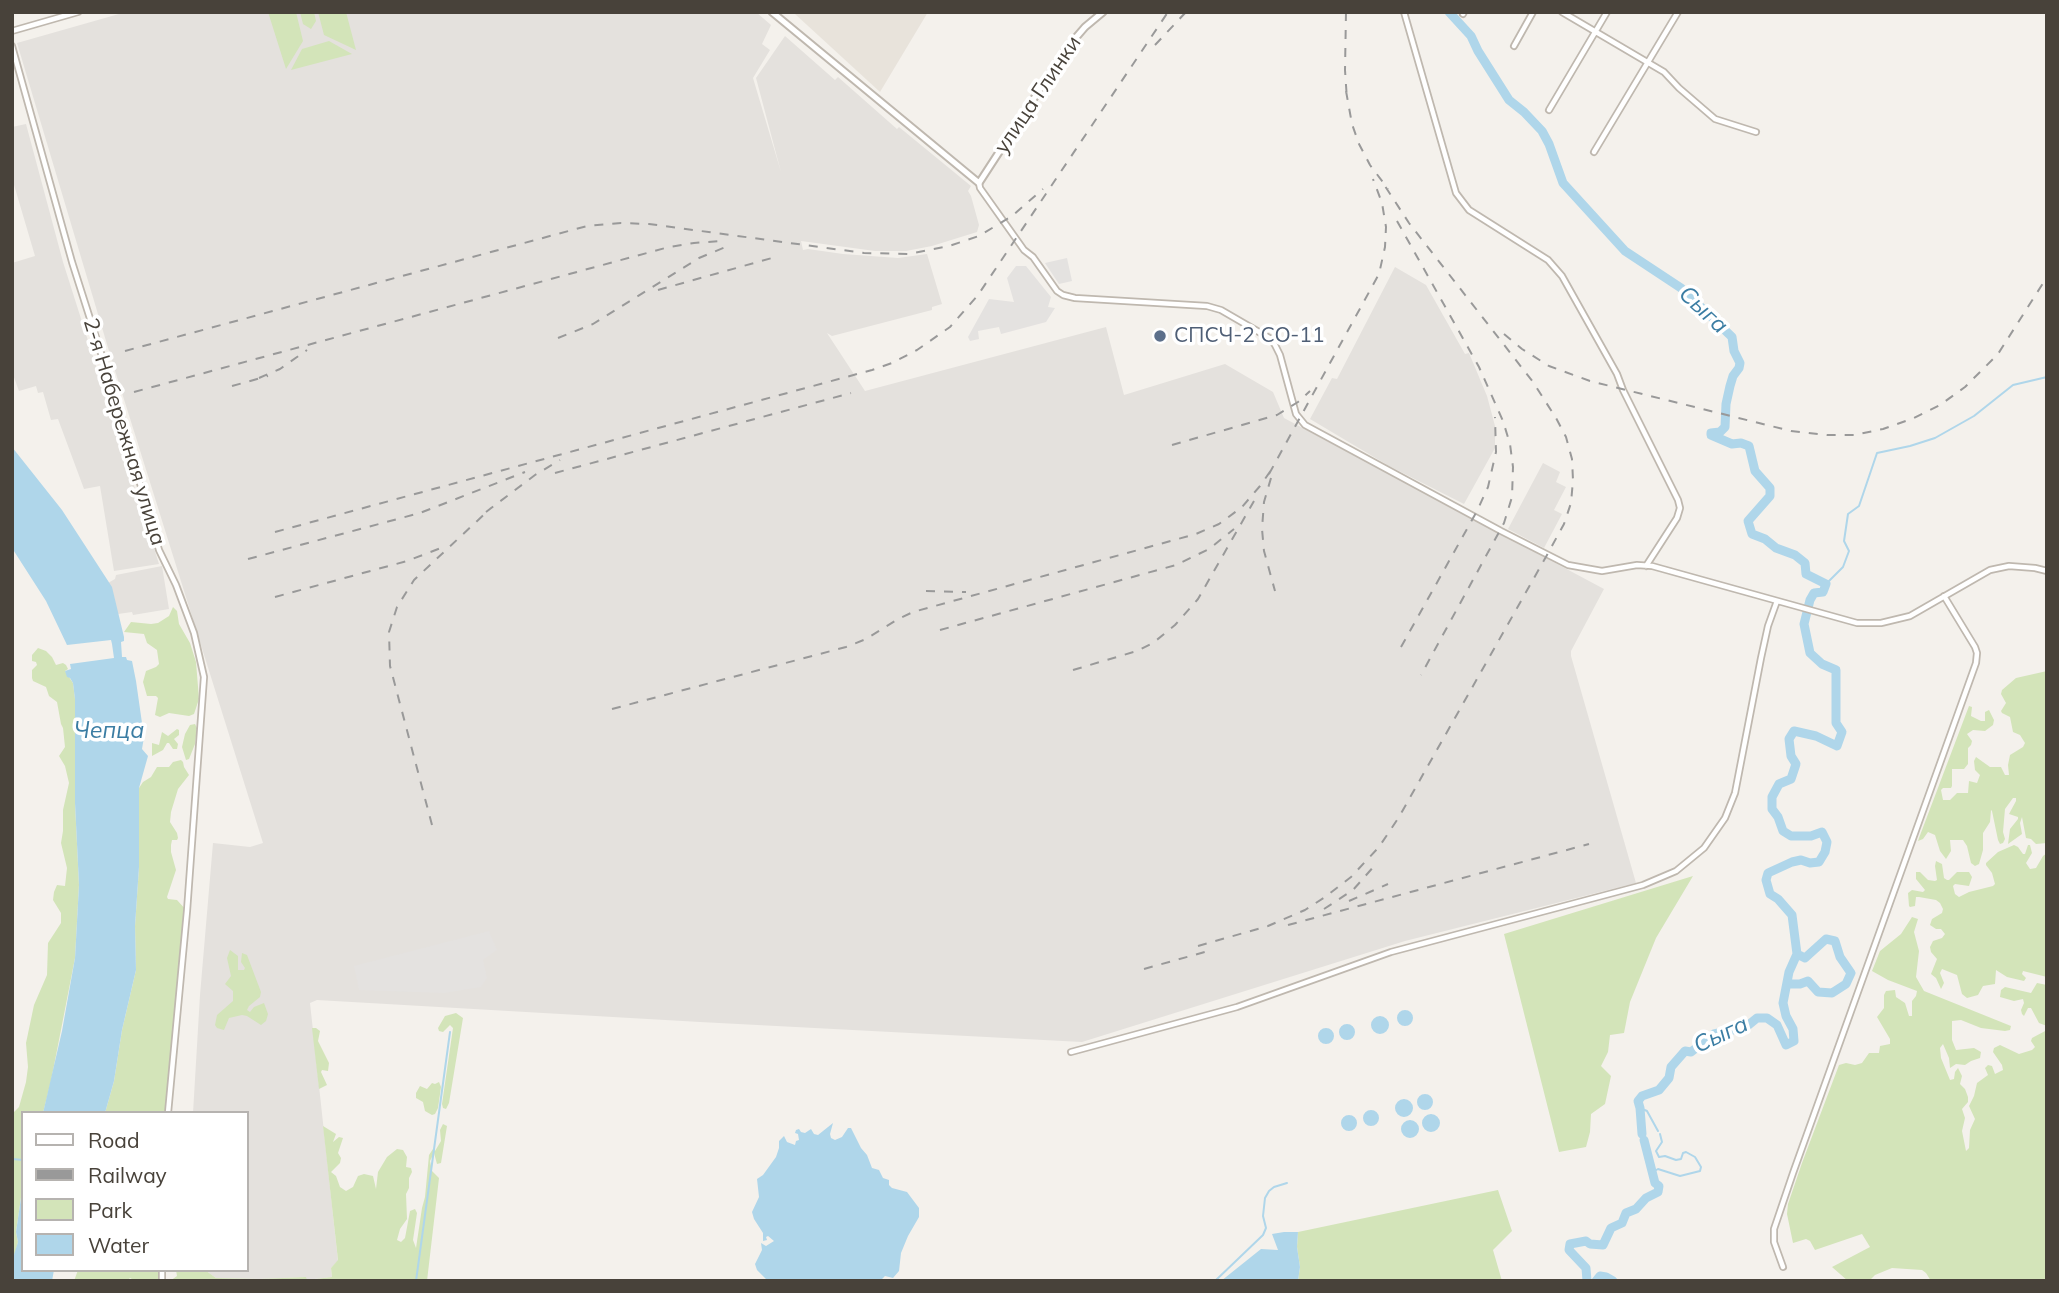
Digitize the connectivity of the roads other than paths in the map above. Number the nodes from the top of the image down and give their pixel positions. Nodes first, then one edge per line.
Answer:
1 (78, 12) edge
2 (772, 12) edge
3 (786, 12) edge
4 (1103, 12) edge
5 (1404, 12) edge
6 (1533, 12) edge
7 (1562, 12) edge
8 (1607, 12) edge
9 (1678, 12) edge
10 (781, 20) junction
11 (12, 31) edge
12 (1595, 32) junction
13 (1514, 46) dead end
14 (13, 49) edge
15 (1647, 62) junction
16 (1549, 110) dead end
17 (1756, 132) dead end
18 (1594, 152) dead end
19 (979, 183) junction
20 (1646, 566) junction
21 (2047, 571) edge
22 (1944, 596) junction
23 (1777, 601) junction
24 (1071, 1052) dead end
25 (167, 1111) edge
26 (1783, 1267) dead end

1 - 11 street
2 - 10 street
3 - 10 street
4 - 19 street, улица Глинки
5 - 20 street
6 - 13 street
7 - 12 street
8 - 12 street
9 - 15 street
10 - 19 street
12 - 15 street
12 - 16 street
14 - 25 street, 2-я Набережная улица
15 - 17 street
15 - 18 street
19 - 20 street
20 - 23 street
21 - 22 street
22 - 23 street
22 - 26 street
23 - 24 street

